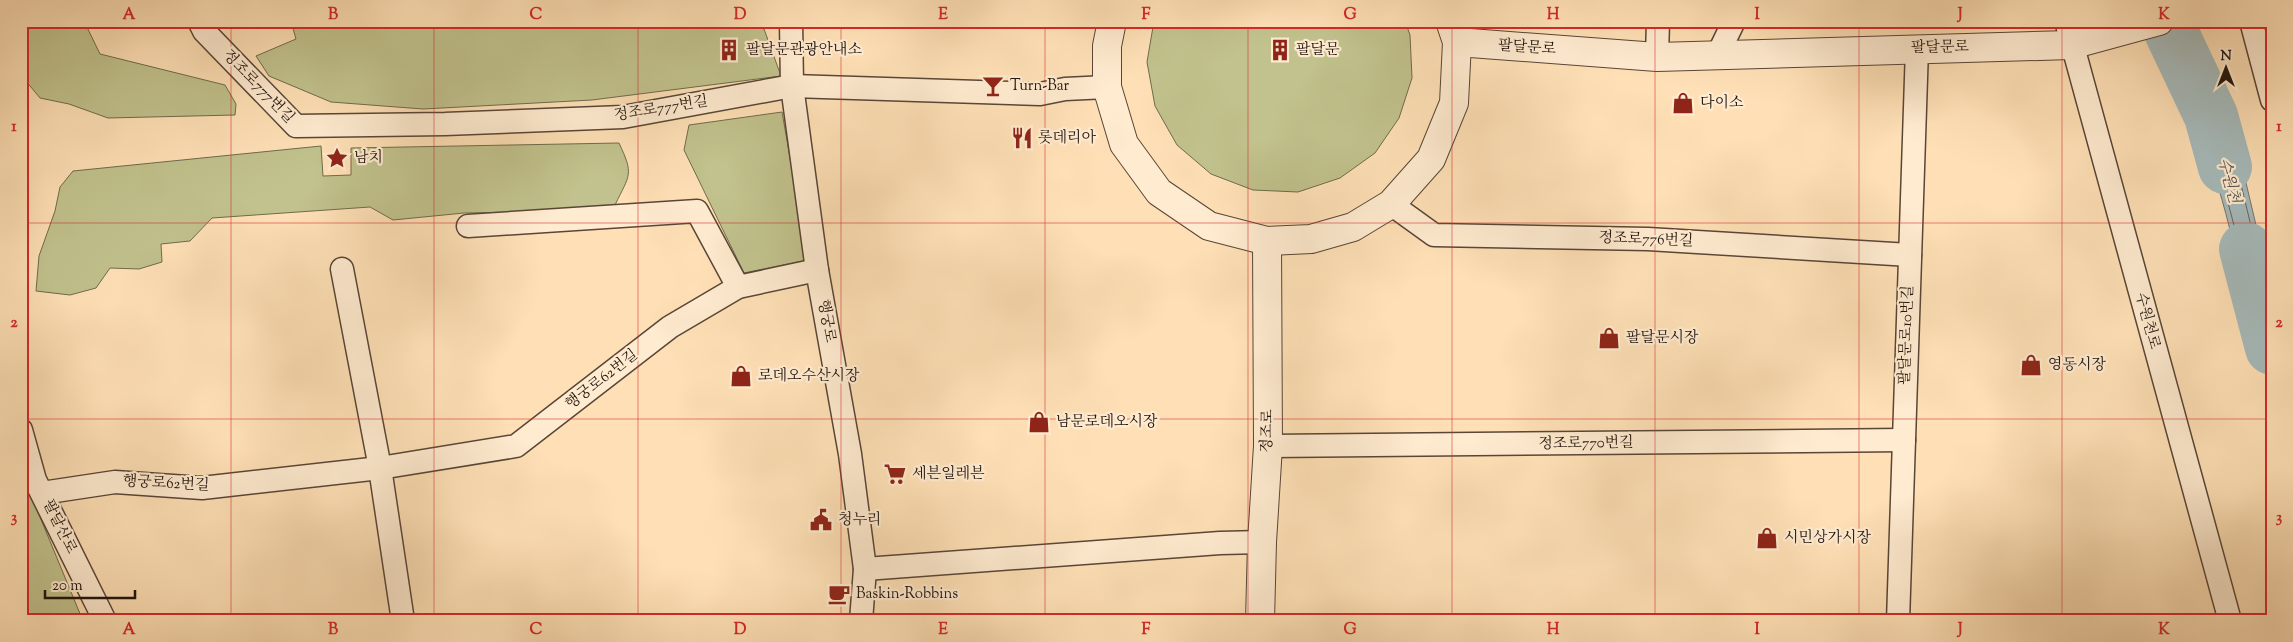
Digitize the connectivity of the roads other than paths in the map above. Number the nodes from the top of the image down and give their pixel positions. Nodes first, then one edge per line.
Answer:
1 (199, 21) edge
2 (791, 21) edge
3 (1112, 21) edge
4 (1658, 21) edge
5 (1734, 21) edge
6 (2159, 21) edge
7 (2251, 21) edge
8 (1454, 32) edge
9 (2078, 35) edge
10 (1917, 48) junction
11 (1718, 54) junction
12 (1658, 57) junction
13 (792, 86) junction
14 (1107, 87) junction
15 (2272, 100) edge
16 (1391, 204) junction
17 (468, 226) dead end
18 (1267, 241) junction
19 (1910, 255) junction
20 (342, 269) dead end
21 (817, 270) junction
22 (738, 287) junction
23 (21, 430) edge
24 (1904, 440) junction
25 (1268, 446) junction
26 (380, 468) junction
27 (42, 493) junction
28 (1262, 542) junction
29 (865, 569) junction
30 (105, 621) edge
31 (402, 621) edge
32 (862, 621) edge
33 (1260, 621) edge
34 (1898, 621) edge
35 (2230, 621) edge

1 - 13 street, 정조로777번길
2 - 13 street, 행궁로
3 - 14 street
4 - 12 street
5 - 11 street
6 - 9 street, 팔달문로
7 - 15 street
8 - 12 street, 팔달문로
8 - 16 street
9 - 10 street, 팔달문로
9 - 35 street, 수원천로
10 - 11 street, 팔달문로
10 - 19 street, 팔달문로10번길
11 - 12 street, 팔달문로
13 - 14 street, 정조로777번길
13 - 21 street, 행궁로
14 - 18 street
16 - 18 street
16 - 19 street, 정조로776번길
17 - 22 street
18 - 25 street, 정조로
19 - 24 street, 팔달문로10번길
20 - 26 street
21 - 22 street, 행궁로62번길
21 - 29 street, 행궁로
22 - 26 street, 행궁로62번길
23 - 27 street, 팔달산로
24 - 25 street, 정조로770번길
24 - 34 street, 팔달문로10번길
25 - 28 street, 정조로
26 - 27 street, 행궁로62번길
26 - 31 street
27 - 30 street, 팔달산로
28 - 29 street
28 - 33 street, 정조로
29 - 32 street, 행궁로

